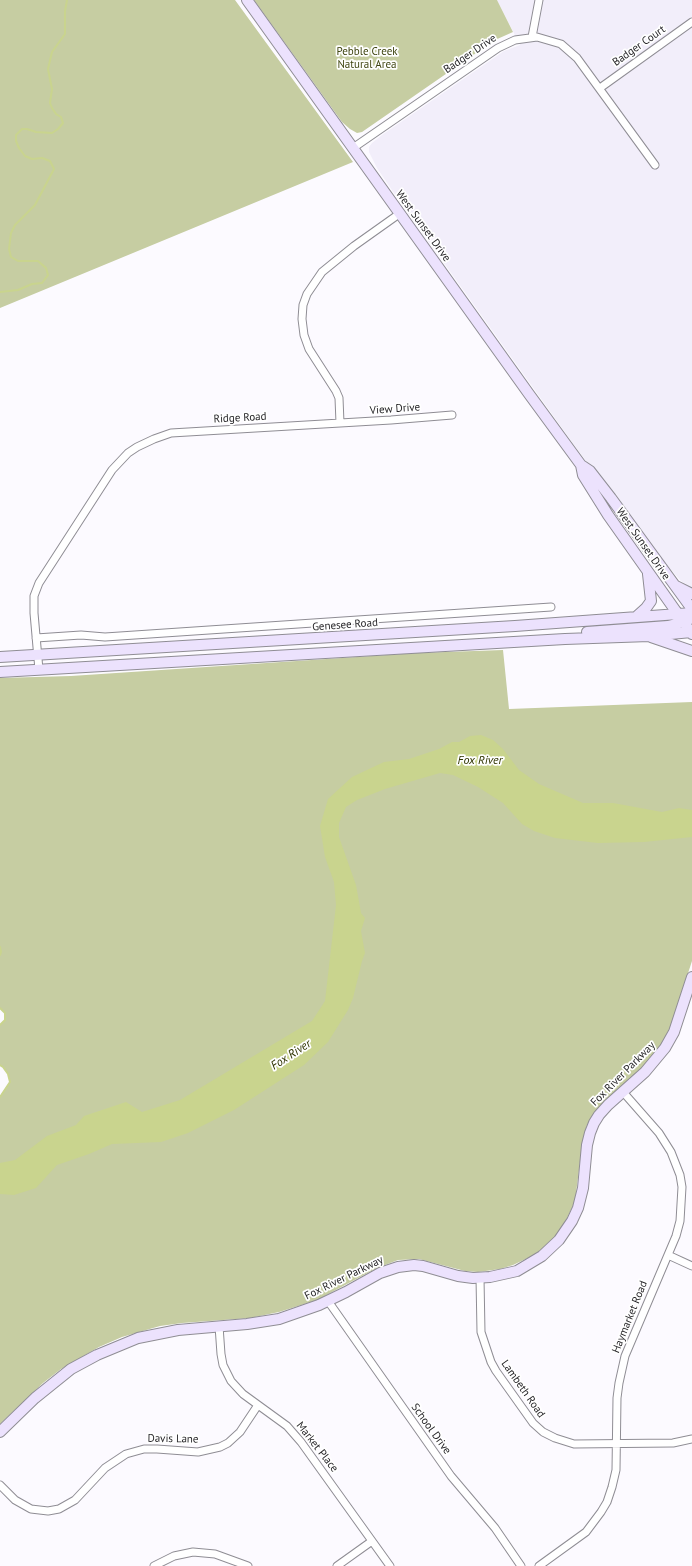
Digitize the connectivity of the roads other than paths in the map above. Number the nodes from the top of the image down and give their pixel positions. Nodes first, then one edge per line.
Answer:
1 (247, 0) edge
2 (538, 0) edge
3 (692, 22) edge
4 (532, 37) junction
5 (600, 88) junction
6 (353, 148) junction
7 (654, 165) dead end
8 (399, 214) junction
9 (452, 415) dead end
10 (340, 424) junction
11 (581, 465) junction
12 (648, 572) junction
13 (675, 586) junction
14 (692, 594) edge
15 (551, 607) dead end
16 (692, 609) edge
17 (692, 613) edge
18 (636, 617) junction
19 (685, 618) edge
20 (692, 632) edge
21 (649, 636) junction
22 (36, 638) junction
23 (564, 639) junction
24 (692, 651) edge
25 (38, 656) junction
26 (0, 657) edge
27 (39, 670) junction
28 (0, 672) edge
29 (692, 977) edge
30 (623, 1092) junction
31 (668, 1255) junction
32 (692, 1266) edge
33 (480, 1278) junction
34 (328, 1302) junction
35 (219, 1326) junction
36 (258, 1405) junction
37 (0, 1432) edge
38 (692, 1439) edge
39 (616, 1444) junction
40 (0, 1485) edge
41 (372, 1540) junction
42 (154, 1566) edge
43 (248, 1566) edge
44 (337, 1566) edge
45 (390, 1566) edge
46 (521, 1566) edge
47 (539, 1566) edge

1 - 6 main road, West Sunset Drive
2 - 4 street
3 - 5 street, Badger Court
4 - 5 street, Badger Drive
4 - 6 street, Badger Drive
5 - 7 street, Badger Drive
6 - 8 main road, West Sunset Drive
8 - 10 street
8 - 11 main road, West Sunset Drive
9 - 10 street, View Drive
10 - 22 street, Ridge Road
11 - 12 main road, West Sunset Drive
11 - 13 main road, West Sunset Drive
12 - 18 main road
12 - 19 main road, West Sunset Drive
13 - 14 main road
13 - 16 main road, West Sunset Drive
15 - 22 street, Genesee Road
17 - 19 main road, Genesee Road
18 - 19 main road, Genesee Road
18 - 25 main road, Genesee Road
19 - 20 main road, West Sunset Drive
19 - 23 main road
20 - 21 main road
21 - 23 main road
21 - 24 main road
22 - 25 street, Ridge Road
23 - 27 main road
25 - 26 main road, Genesee Road
25 - 27 street, Ridge Road
27 - 28 main road
29 - 30 main road, Fox River Parkway
30 - 31 street, Haymarket Road
30 - 33 main road, Fox River Parkway
31 - 32 street
31 - 39 street, Haymarket Road
33 - 34 main road, Fox River Parkway
33 - 39 street, Lambeth Road
34 - 35 main road, Fox River Parkway
34 - 46 street, School Drive
35 - 36 street, Market Place
35 - 37 main road, Fox River Parkway
36 - 40 street, Davis Lane
36 - 41 street, Market Place
38 - 39 street, Lambeth Road
39 - 47 street, Haymarket Road
41 - 44 street
41 - 45 street, Market Place
42 - 43 street

